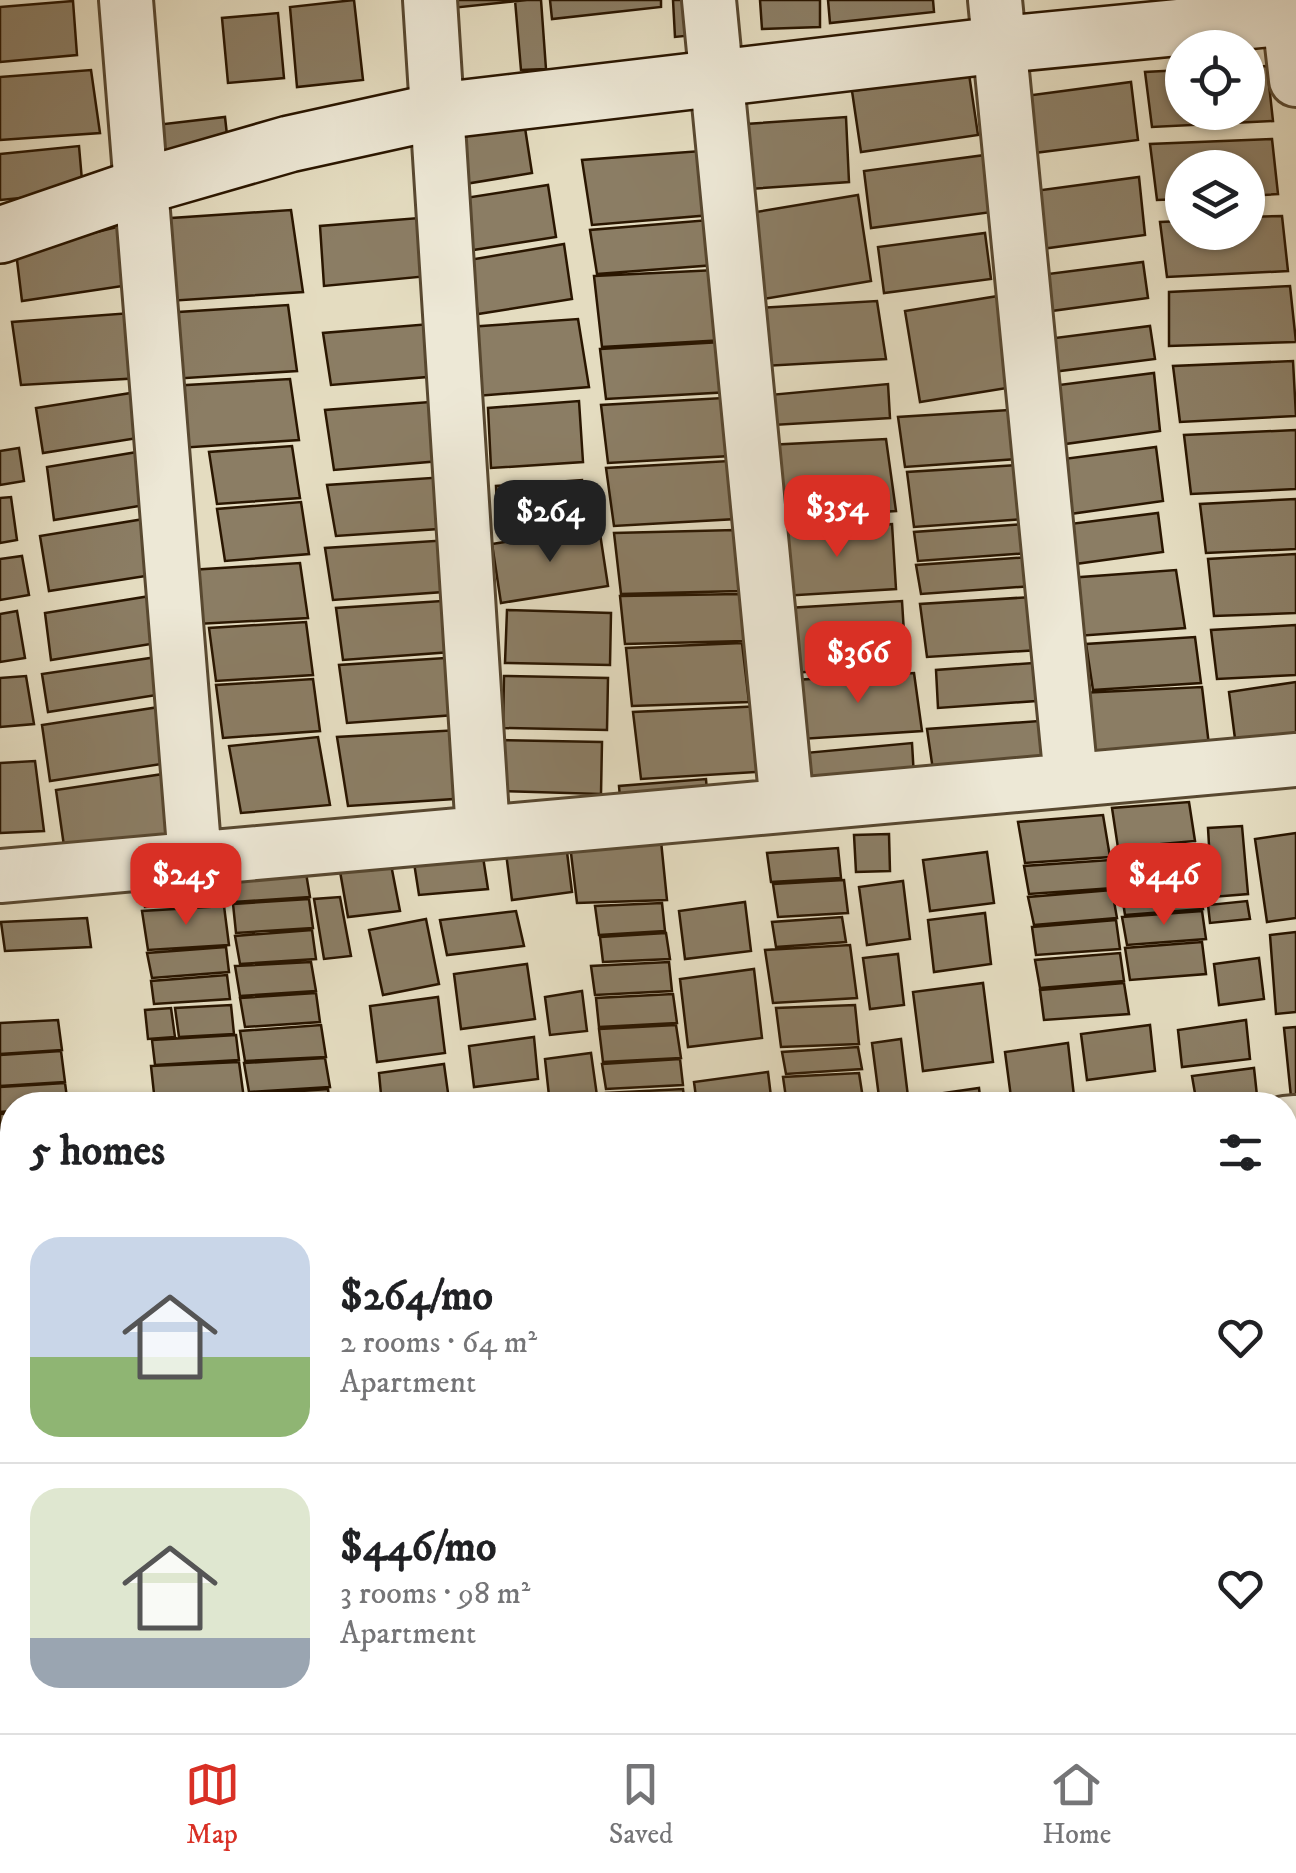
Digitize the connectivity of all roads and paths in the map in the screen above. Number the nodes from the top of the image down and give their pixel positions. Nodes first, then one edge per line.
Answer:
1 (126, 0) edge
2 (430, 0) edge
3 (709, 0) edge
4 (1291, 11) edge
5 (997, 23) edge
6 (716, 78) junction
7 (1296, 80) edge
8 (439, 111) junction
9 (143, 186) junction
10 (0, 236) edge
11 (1296, 760) edge
12 (1072, 779) junction
13 (787, 805) junction
14 (484, 832) junction
15 (195, 859) junction
16 (0, 876) edge

1 - 9 street
2 - 8 street
3 - 6 street
4 - 5 street
4 - 7 street
5 - 6 street
5 - 12 street
6 - 8 street
6 - 13 street
8 - 9 street
8 - 14 street
9 - 10 street
9 - 15 street
11 - 12 street
12 - 13 street
13 - 14 street
14 - 15 street
15 - 16 street

